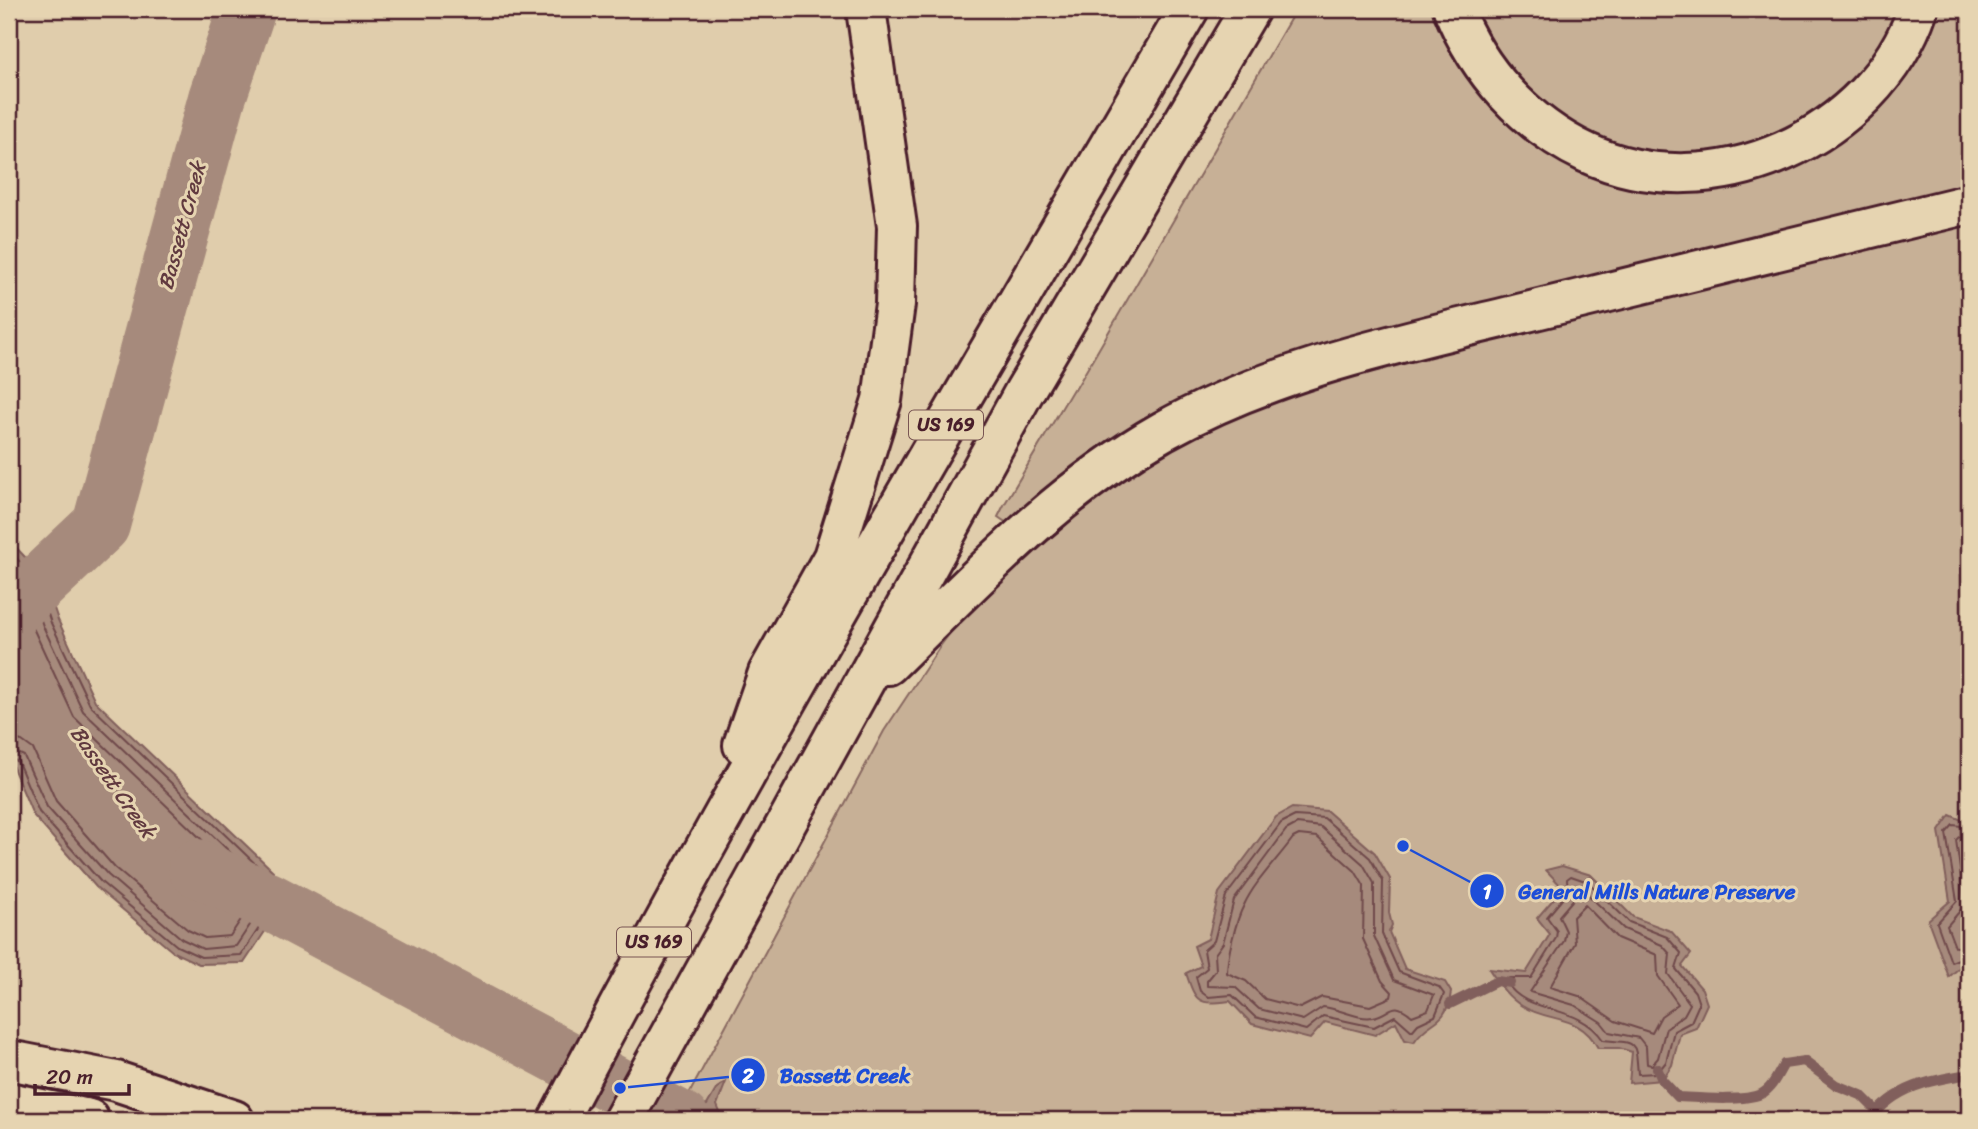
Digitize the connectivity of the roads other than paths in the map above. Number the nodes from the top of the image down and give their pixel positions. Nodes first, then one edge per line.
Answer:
1 (866, 9) edge
2 (1189, 9) edge
3 (1250, 9) edge
4 (1453, 9) edge
5 (1917, 9) edge
6 (1969, 204) edge
7 (859, 693) junction
8 (708, 844) junction
9 (9, 1060) edge
10 (9, 1102) edge
11 (566, 1105) edge
12 (77, 1119) edge
13 (624, 1119) edge
14 (234, 1120) edge

1 - 8 main road
2 - 8 main road, US 169
3 - 7 main road, US 169
4 - 5 main road
6 - 7 main road
7 - 13 main road, US 169
8 - 11 main road, US 169
9 - 14 main road
10 - 12 main road

